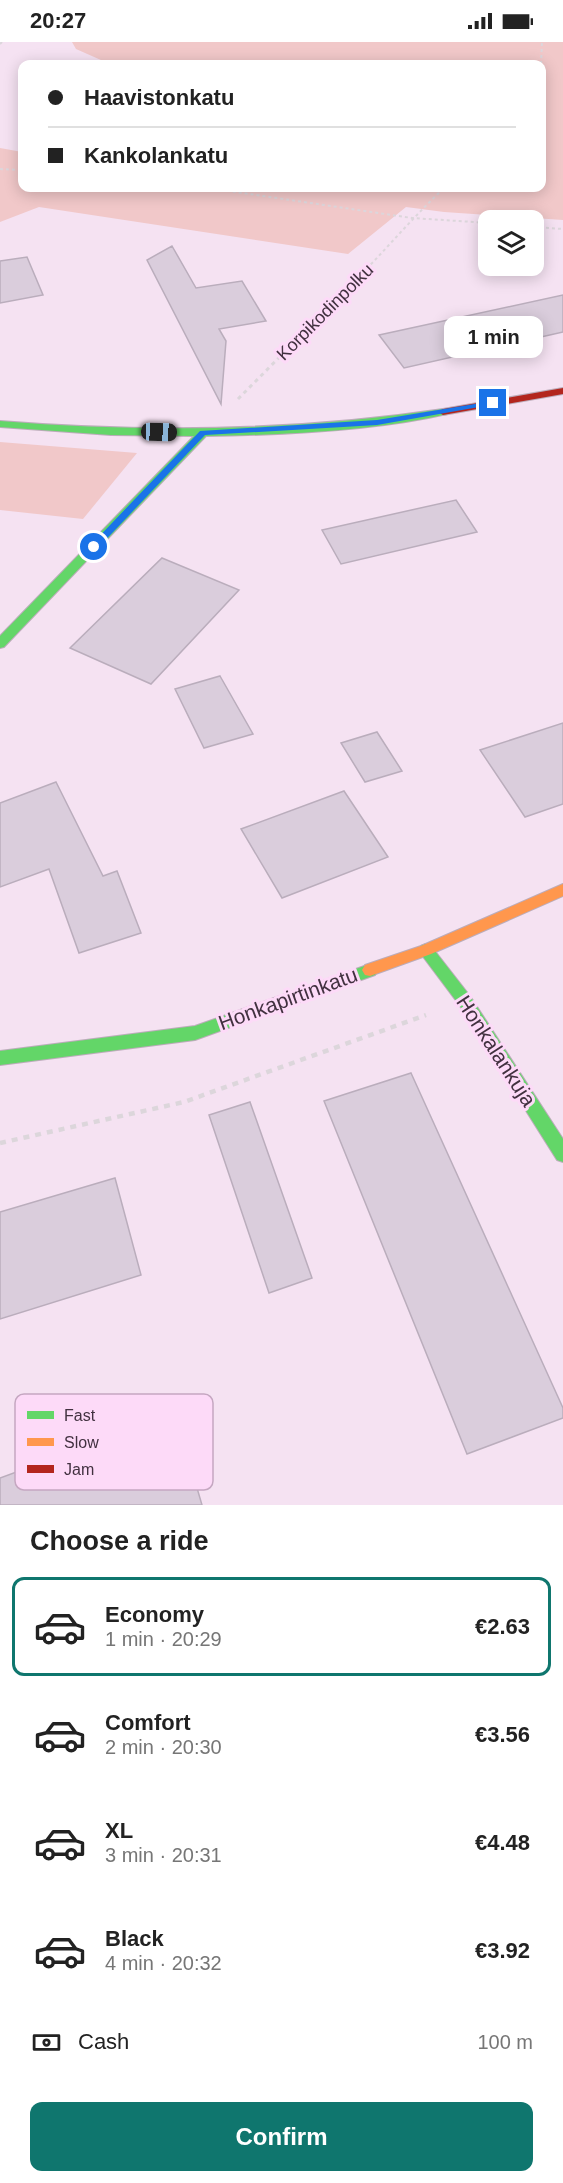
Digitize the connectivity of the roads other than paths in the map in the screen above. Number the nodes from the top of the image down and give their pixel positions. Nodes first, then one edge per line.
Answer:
1 (563, 391) edge
2 (0, 424) edge
3 (203, 433) junction
4 (0, 644) edge
5 (563, 890) edge
6 (426, 950) junction
7 (0, 1058) edge
8 (563, 1154) edge

1 - 3 street
2 - 3 street
3 - 4 street
5 - 6 street, Honkapirtinkatu
6 - 7 street, Honkapirtinkatu
6 - 8 street, Honkalankuja

